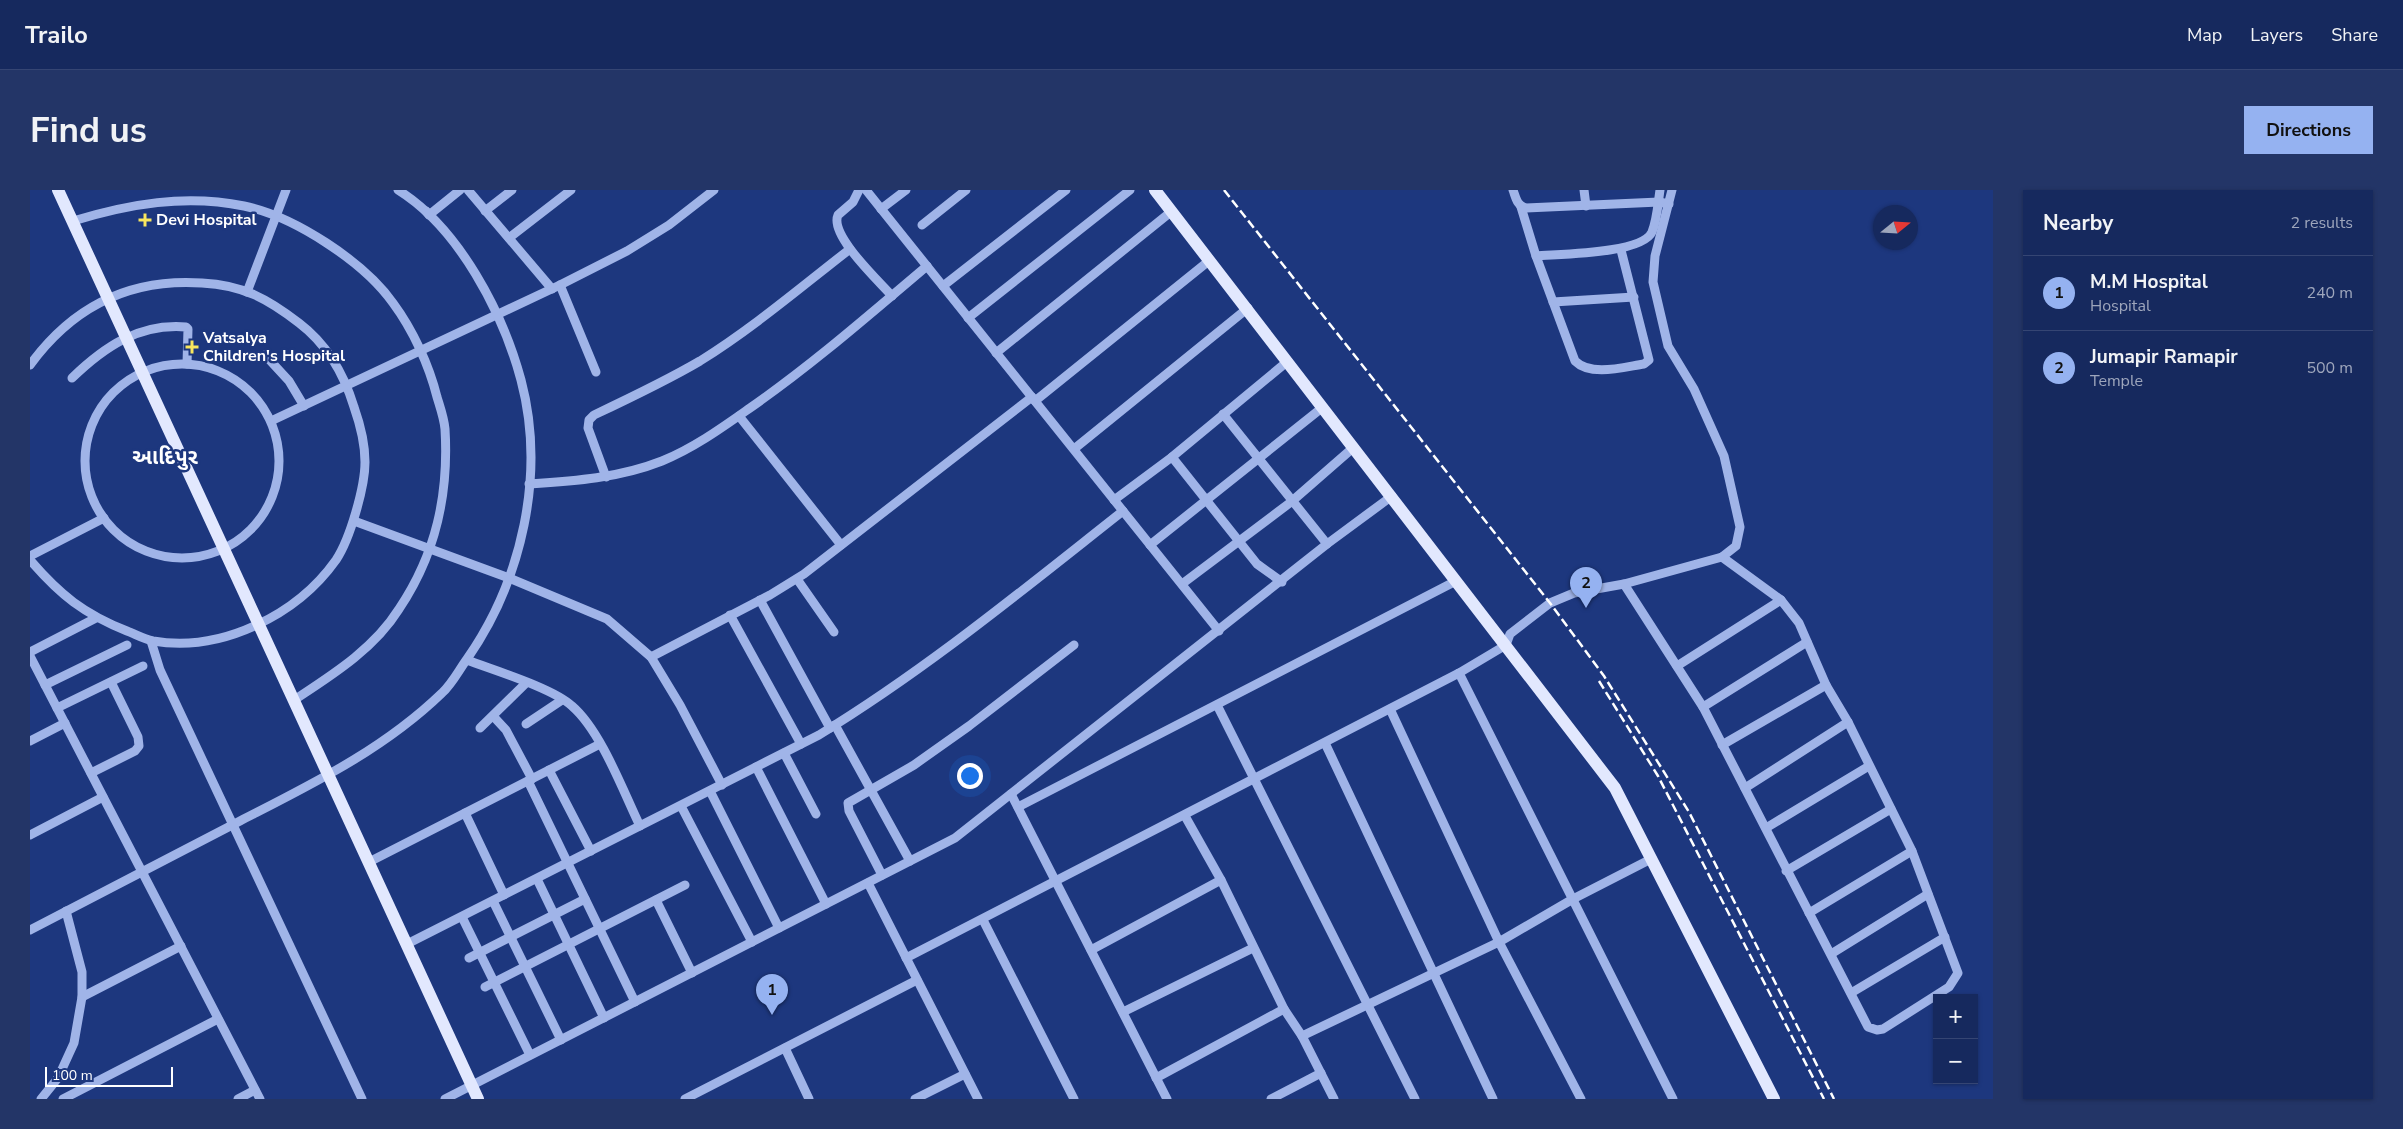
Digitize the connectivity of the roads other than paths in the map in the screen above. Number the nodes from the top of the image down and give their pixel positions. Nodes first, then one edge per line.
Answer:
1 (51, 190) edge
2 (58, 190) edge
3 (286, 190) edge
4 (398, 190) edge
5 (410, 190) edge
6 (460, 190) edge
7 (468, 190) edge
8 (512, 190) edge
9 (571, 190) edge
10 (714, 190) edge
11 (860, 190) edge
12 (866, 190) edge
13 (906, 190) edge
14 (966, 190) edge
15 (1066, 190) edge
16 (1130, 190) edge
17 (1156, 190) edge
18 (1513, 190) edge
19 (1584, 190) edge
20 (1660, 190) edge
21 (1672, 190) edge
22 (1658, 202) junction
23 (1669, 204) junction
24 (1586, 206) junction
25 (1521, 207) junction
26 (881, 209) junction
27 (486, 211) junction
28 (1172, 211) junction
29 (430, 215) junction
30 (276, 217) junction
31 (73, 222) junction
32 (922, 225) dead end
33 (509, 238) junction
34 (850, 249) junction
35 (1621, 250) junction
36 (1536, 256) junction
37 (1210, 260) junction
38 (927, 266) junction
39 (943, 286) junction
40 (556, 287) junction
41 (247, 292) junction
42 (892, 296) junction
43 (1634, 297) junction
44 (105, 299) junction
45 (1553, 302) junction
46 (1248, 308) junction
47 (498, 314) junction
48 (968, 318) junction
49 (123, 338) junction
50 (420, 351) junction
51 (996, 353) junction
52 (265, 355) dead end
53 (1288, 361) junction
54 (187, 364) junction
55 (30, 365) edge
56 (596, 372) dead end
57 (139, 373) junction
58 (72, 378) dead end
59 (347, 385) junction
60 (1034, 399) junction
61 (304, 406) junction
62 (1323, 407) junction
63 (1223, 414) junction
64 (739, 416) junction
65 (271, 421) junction
66 (1354, 447) junction
67 (1074, 449) junction
68 (1172, 456) junction
69 (1259, 459) junction
70 (606, 477) junction
71 (529, 484) junction
72 (1392, 496) junction
73 (1114, 500) junction
74 (1207, 500) junction
75 (1291, 502) junction
76 (1123, 511) junction
77 (104, 518) junction
78 (354, 521) junction
79 (1238, 540) junction
80 (1327, 544) junction
81 (841, 545) junction
82 (1150, 545) junction
83 (430, 549) junction
84 (221, 551) junction
85 (30, 556) edge
86 (1722, 557) junction
87 (30, 560) edge
88 (509, 578) junction
89 (797, 579) junction
90 (1456, 581) junction
91 (1282, 582) junction
92 (1182, 584) junction
93 (1624, 584) junction
94 (760, 600) junction
95 (1781, 600) junction
96 (730, 616) junction
97 (96, 618) junction
98 (256, 626) junction
99 (1219, 631) junction
100 (834, 632) dead end
101 (151, 640) junction
102 (1808, 642) junction
103 (127, 645) dead end
104 (1074, 645) dead end
105 (1506, 645) junction
106 (30, 652) edge
107 (30, 656) edge
108 (651, 657) junction
109 (467, 660) junction
110 (143, 666) dead end
111 (1677, 666) junction
112 (1459, 673) junction
113 (111, 682) junction
114 (526, 683) junction
115 (45, 685) junction
116 (1826, 685) junction
117 (294, 700) junction
118 (562, 700) junction
119 (1217, 705) junction
120 (1703, 707) junction
121 (57, 708) junction
122 (1390, 709) junction
123 (493, 716) junction
124 (1848, 722) junction
125 (65, 723) junction
126 (526, 724) dead end
127 (832, 727) junction
128 (480, 728) dead end
129 (30, 740) edge
130 (1324, 743) junction
131 (600, 744) junction
132 (801, 744) junction
133 (1722, 745) junction
134 (784, 753) junction
135 (1869, 766) junction
136 (756, 767) junction
137 (549, 770) junction
138 (91, 774) junction
139 (326, 777) junction
140 (530, 780) junction
141 (1255, 780) junction
142 (722, 784) junction
143 (1745, 788) junction
144 (710, 791) junction
145 (871, 791) junction
146 (1011, 794) junction
147 (103, 798) junction
148 (681, 806) junction
149 (1018, 807) junction
150 (1891, 810) junction
151 (465, 813) junction
152 (816, 814) dead end
153 (1185, 816) junction
154 (234, 824) junction
155 (640, 826) junction
156 (1766, 828) junction
157 (30, 835) edge
158 (591, 851) junction
159 (1912, 851) junction
160 (1651, 859) junction
161 (910, 861) junction
162 (368, 862) junction
163 (567, 863) junction
164 (1786, 871) junction
165 (142, 872) junction
166 (882, 875) junction
167 (537, 879) junction
168 (1221, 880) junction
169 (1056, 882) junction
170 (868, 883) junction
171 (685, 885) dead end
172 (1928, 894) junction
173 (504, 895) junction
174 (585, 899) junction
175 (1572, 899) junction
176 (493, 900) junction
177 (656, 900) junction
178 (826, 904) junction
179 (66, 911) junction
180 (1809, 913) junction
181 (554, 914) junction
182 (462, 917) junction
183 (983, 920) junction
184 (779, 928) junction
185 (599, 929) junction
186 (30, 930) edge
187 (511, 936) junction
188 (1945, 937) junction
189 (752, 942) junction
190 (1499, 942) junction
191 (407, 944) junction
192 (569, 944) junction
193 (181, 946) junction
194 (1253, 948) junction
195 (1091, 950) junction
196 (480, 952) junction
197 (1831, 954) junction
198 (469, 958) dead end
199 (906, 958) junction
200 (525, 967) junction
201 (692, 973) junction
202 (1435, 974) junction
203 (917, 980) junction
204 (494, 982) junction
205 (485, 987) dead end
206 (1851, 993) junction
207 (82, 997) junction
208 (635, 1002) junction
209 (1367, 1004) junction
210 (1284, 1009) junction
211 (1123, 1012) junction
212 (604, 1018) junction
213 (218, 1019) junction
214 (1302, 1036) junction
215 (561, 1040) junction
216 (785, 1048) junction
217 (530, 1055) junction
218 (1321, 1073) junction
219 (965, 1074) junction
220 (1156, 1078) junction
221 (255, 1090) junction
222 (470, 1091) edge
223 (41, 1099) edge
224 (63, 1099) edge
225 (238, 1099) edge
226 (260, 1099) edge
227 (362, 1099) edge
228 (445, 1099) edge
229 (478, 1099) edge
230 (685, 1099) edge
231 (809, 1099) edge
232 (915, 1099) edge
233 (978, 1099) edge
234 (1074, 1099) edge
235 (1167, 1099) edge
236 (1271, 1099) edge
237 (1334, 1099) edge
238 (1415, 1099) edge
239 (1494, 1099) edge
240 (1581, 1099) edge
241 (1673, 1099) edge
242 (1774, 1099) edge

1 - 44 main road
2 - 31 main road
3 - 30 street
4 - 29 street
5 - 29 street
6 - 29 street
7 - 27 street
8 - 27 street
9 - 33 street
10 - 40 street
11 - 34 street
12 - 26 street
13 - 26 street
14 - 32 street
15 - 39 street
16 - 48 street
17 - 28 main road
18 - 25 street
19 - 24 street
20 - 22 street
21 - 23 street
22 - 23 street
22 - 24 street
22 - 35 street
23 - 86 street
24 - 25 street
25 - 36 street
26 - 38 street
27 - 33 street
28 - 37 main road
28 - 51 street
29 - 47 street
30 - 31 street
30 - 41 street
30 - 50 street
31 - 44 main road
33 - 40 street
34 - 42 street
34 - 70 street
35 - 36 street
35 - 43 street
36 - 45 street
37 - 46 main road
37 - 60 street
38 - 39 street
38 - 42 street
39 - 48 street
40 - 47 street
40 - 56 street
41 - 44 street
41 - 59 street
42 - 64 street
43 - 45 street
43 - 45 street
44 - 49 main road
44 - 55 street
46 - 53 main road
46 - 67 street
47 - 50 street
47 - 71 street
48 - 51 street
49 - 54 street
49 - 57 main road
49 - 58 street
50 - 59 street
50 - 83 street
51 - 60 street
52 - 61 street
53 - 62 main road
53 - 63 street
54 - 57 street
54 - 65 street
57 - 77 street
57 - 84 main road
59 - 61 street
59 - 78 street
60 - 67 street
60 - 81 street
61 - 65 street
62 - 66 main road
62 - 69 street
63 - 68 street
63 - 69 street
64 - 70 street
64 - 81 street
65 - 84 street
66 - 72 main road
66 - 75 street
67 - 73 street
68 - 73 street
68 - 74 street
69 - 74 street
69 - 75 street
70 - 71 street
71 - 88 street
72 - 80 street
72 - 90 main road
73 - 76 street
74 - 79 street
74 - 82 street
75 - 79 street
75 - 80 street
76 - 82 street
76 - 127 street
77 - 84 street
77 - 85 street
78 - 83 street
78 - 98 street
79 - 91 street
79 - 92 street
80 - 91 street
81 - 89 street
82 - 92 street
83 - 88 street
83 - 117 street
84 - 98 main road
86 - 93 street
86 - 95 street
87 - 97 street
88 - 108 street
88 - 109 street
89 - 94 street
89 - 100 street
90 - 105 main road
90 - 119 street
91 - 99 street
92 - 99 street
93 - 105 street
93 - 111 street
94 - 96 street
94 - 127 street
95 - 102 street
95 - 111 street
96 - 108 street
96 - 132 street
97 - 101 street
97 - 106 street
98 - 101 street
98 - 117 main road
98 - 139 main road
99 - 146 street
101 - 154 street
102 - 116 street
102 - 120 street
103 - 115 street
104 - 145 street
105 - 112 street
105 - 160 main road
107 - 115 street
108 - 142 street
109 - 114 street
109 - 139 street
110 - 113 street
111 - 120 street
112 - 122 street
112 - 175 street
113 - 121 street
113 - 138 street
114 - 118 street
114 - 123 street
115 - 121 street
116 - 124 street
116 - 133 street
117 - 139 main road
118 - 126 street
118 - 131 street
119 - 141 street
119 - 149 street
120 - 133 street
121 - 125 street
122 - 130 street
122 - 190 street
123 - 128 street
123 - 140 street
124 - 135 street
124 - 143 street
125 - 129 street
125 - 138 street
127 - 132 street
127 - 145 street
130 - 141 street
130 - 202 street
131 - 137 street
131 - 155 street
132 - 134 street
133 - 143 street
134 - 136 street
134 - 152 street
135 - 150 street
135 - 156 street
136 - 142 street
136 - 178 street
137 - 140 street
137 - 158 street
138 - 147 street
139 - 154 street
139 - 162 main road
139 - 222 main road
140 - 151 street
140 - 163 street
141 - 153 street
141 - 209 street
142 - 144 street
143 - 156 street
144 - 148 street
144 - 184 street
145 - 161 street
145 - 166 street
146 - 149 street
146 - 161 street
147 - 157 street
147 - 165 street
148 - 155 street
148 - 189 street
149 - 169 street
150 - 159 street
150 - 164 street
151 - 162 street
151 - 173 street
153 - 168 street
153 - 169 street
154 - 165 street
154 - 227 street
155 - 158 street
156 - 164 street
158 - 163 street
159 - 172 street
159 - 180 street
160 - 175 street
160 - 242 main road
161 - 166 street
162 - 191 main road
163 - 167 street
163 - 174 street
164 - 180 street
165 - 179 street
165 - 193 street
166 - 170 street
167 - 173 street
167 - 181 street
168 - 194 street
168 - 195 street
169 - 183 street
169 - 195 street
170 - 178 street
170 - 199 street
171 - 177 street
172 - 188 street
172 - 197 street
173 - 176 street
174 - 181 street
174 - 185 street
175 - 190 street
175 - 241 street
176 - 182 street
176 - 187 street
177 - 185 street
177 - 201 street
178 - 184 street
179 - 186 street
179 - 207 street
180 - 197 street
181 - 187 street
181 - 192 street
182 - 191 street
182 - 196 street
183 - 199 street
183 - 234 street
184 - 189 street
185 - 192 street
185 - 208 street
187 - 196 street
187 - 200 street
188 - 206 street
188 - 206 street
189 - 201 street
190 - 202 street
190 - 240 street
191 - 222 main road
192 - 200 street
192 - 212 street
193 - 207 street
193 - 213 street
194 - 210 street
194 - 211 street
195 - 211 street
196 - 198 street
196 - 204 street
197 - 206 street
199 - 203 street
200 - 204 street
200 - 215 street
201 - 208 street
202 - 209 street
202 - 239 street
203 - 216 street
203 - 219 street
204 - 205 street
204 - 217 street
207 - 223 street
208 - 212 street
209 - 214 street
209 - 238 street
210 - 214 street
210 - 220 street
211 - 220 street
212 - 215 street
213 - 221 street
213 - 224 street
214 - 218 street
215 - 217 street
216 - 230 street
216 - 231 street
217 - 222 street
218 - 236 street
218 - 237 street
219 - 232 street
219 - 233 street
220 - 235 street
221 - 225 street
221 - 226 street
222 - 228 street
222 - 229 main road

